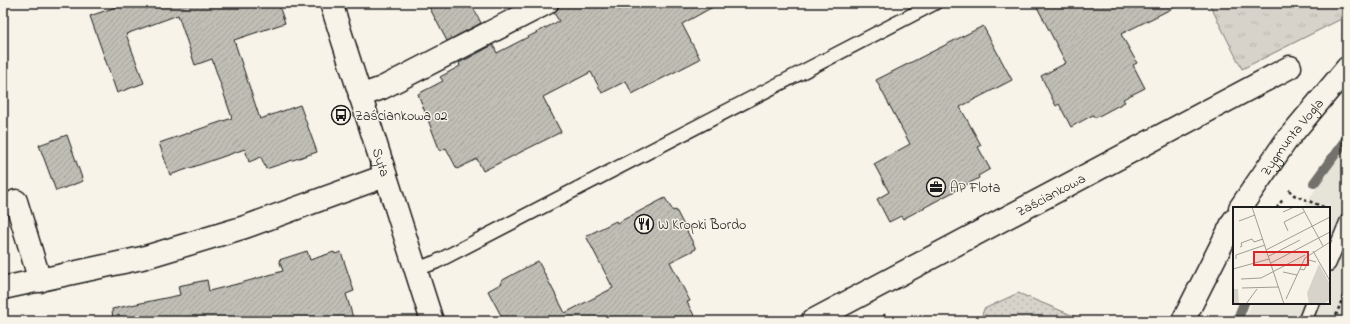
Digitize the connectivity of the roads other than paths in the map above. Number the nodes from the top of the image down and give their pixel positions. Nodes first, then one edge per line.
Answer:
1 (330, 3) edge
2 (547, 3) edge
3 (935, 3) edge
4 (1290, 67) dead end
5 (1347, 68) edge
6 (360, 96) junction
7 (385, 176) junction
8 (16, 201) dead end
9 (1241, 207) edge
10 (1347, 221) edge
11 (1233, 222) edge
12 (1330, 262) edge
13 (415, 270) junction
14 (40, 281) junction
15 (3, 288) edge
16 (1312, 304) edge
17 (432, 321) edge
18 (812, 321) edge
19 (1182, 321) edge
20 (1304, 321) edge

1 - 6 street, Syta
2 - 6 street
3 - 13 lane
4 - 18 street, Zaściankowa
5 - 9 street, Zygmunta Vogla
6 - 7 street, Syta
7 - 13 street, Syta
7 - 14 street
8 - 14 street
10 - 12 lane
11 - 19 street
13 - 17 street, Syta
14 - 15 street
16 - 20 lane

